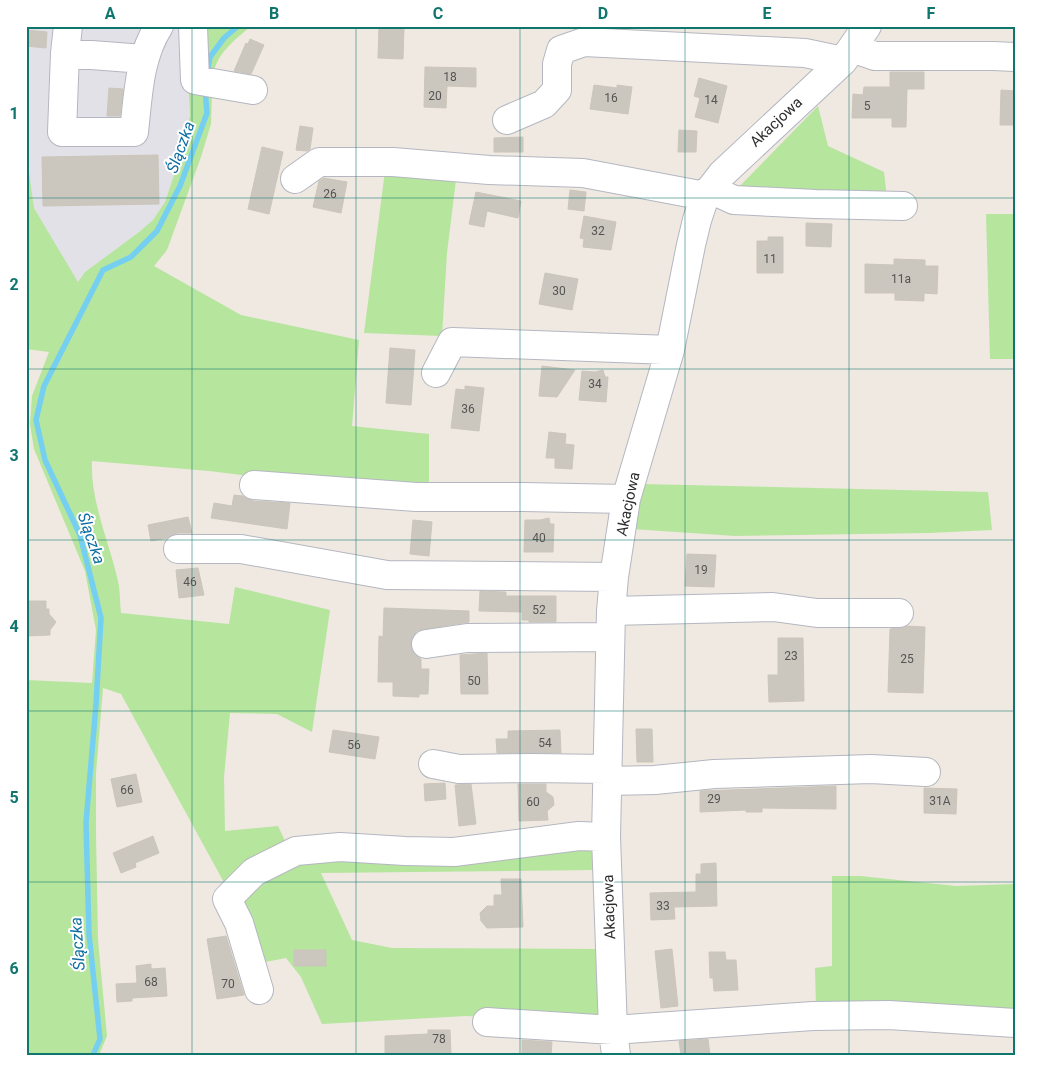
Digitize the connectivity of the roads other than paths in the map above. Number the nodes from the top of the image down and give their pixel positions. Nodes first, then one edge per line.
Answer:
1 (68, 26) edge
2 (159, 26) edge
3 (193, 26) edge
4 (854, 45) edge
5 (65, 53) junction
6 (1015, 57) edge
7 (144, 59) junction
8 (253, 90) dead end
9 (507, 120) dead end
10 (295, 179) dead end
11 (708, 193) junction
12 (903, 206) dead end
13 (670, 350) junction
14 (436, 373) dead end
15 (254, 485) dead end
16 (626, 499) junction
17 (178, 549) dead end
18 (614, 577) junction
19 (899, 613) dead end
20 (611, 624) junction
21 (426, 644) dead end
22 (432, 764) dead end
23 (926, 772) dead end
24 (607, 775) junction
25 (606, 838) junction
26 (259, 990) dead end
27 (488, 1022) dead end
28 (1015, 1023) edge
29 (614, 1043) edge

1 - 5 street
2 - 7 street
3 - 8 street
4 - 6 street
4 - 9 street
4 - 11 street, Akacjowa
5 - 7 street
5 - 7 street
10 - 11 street
11 - 12 street
11 - 13 street, Akacjowa
13 - 14 street
13 - 16 street, Akacjowa
15 - 16 street
16 - 18 street, Akacjowa
17 - 18 street
18 - 20 street, Akacjowa
19 - 20 street
20 - 21 street
20 - 24 street, Akacjowa
22 - 24 street
23 - 24 street
24 - 25 street, Akacjowa
25 - 26 street
25 - 29 street, Akacjowa
27 - 29 street
28 - 29 street

